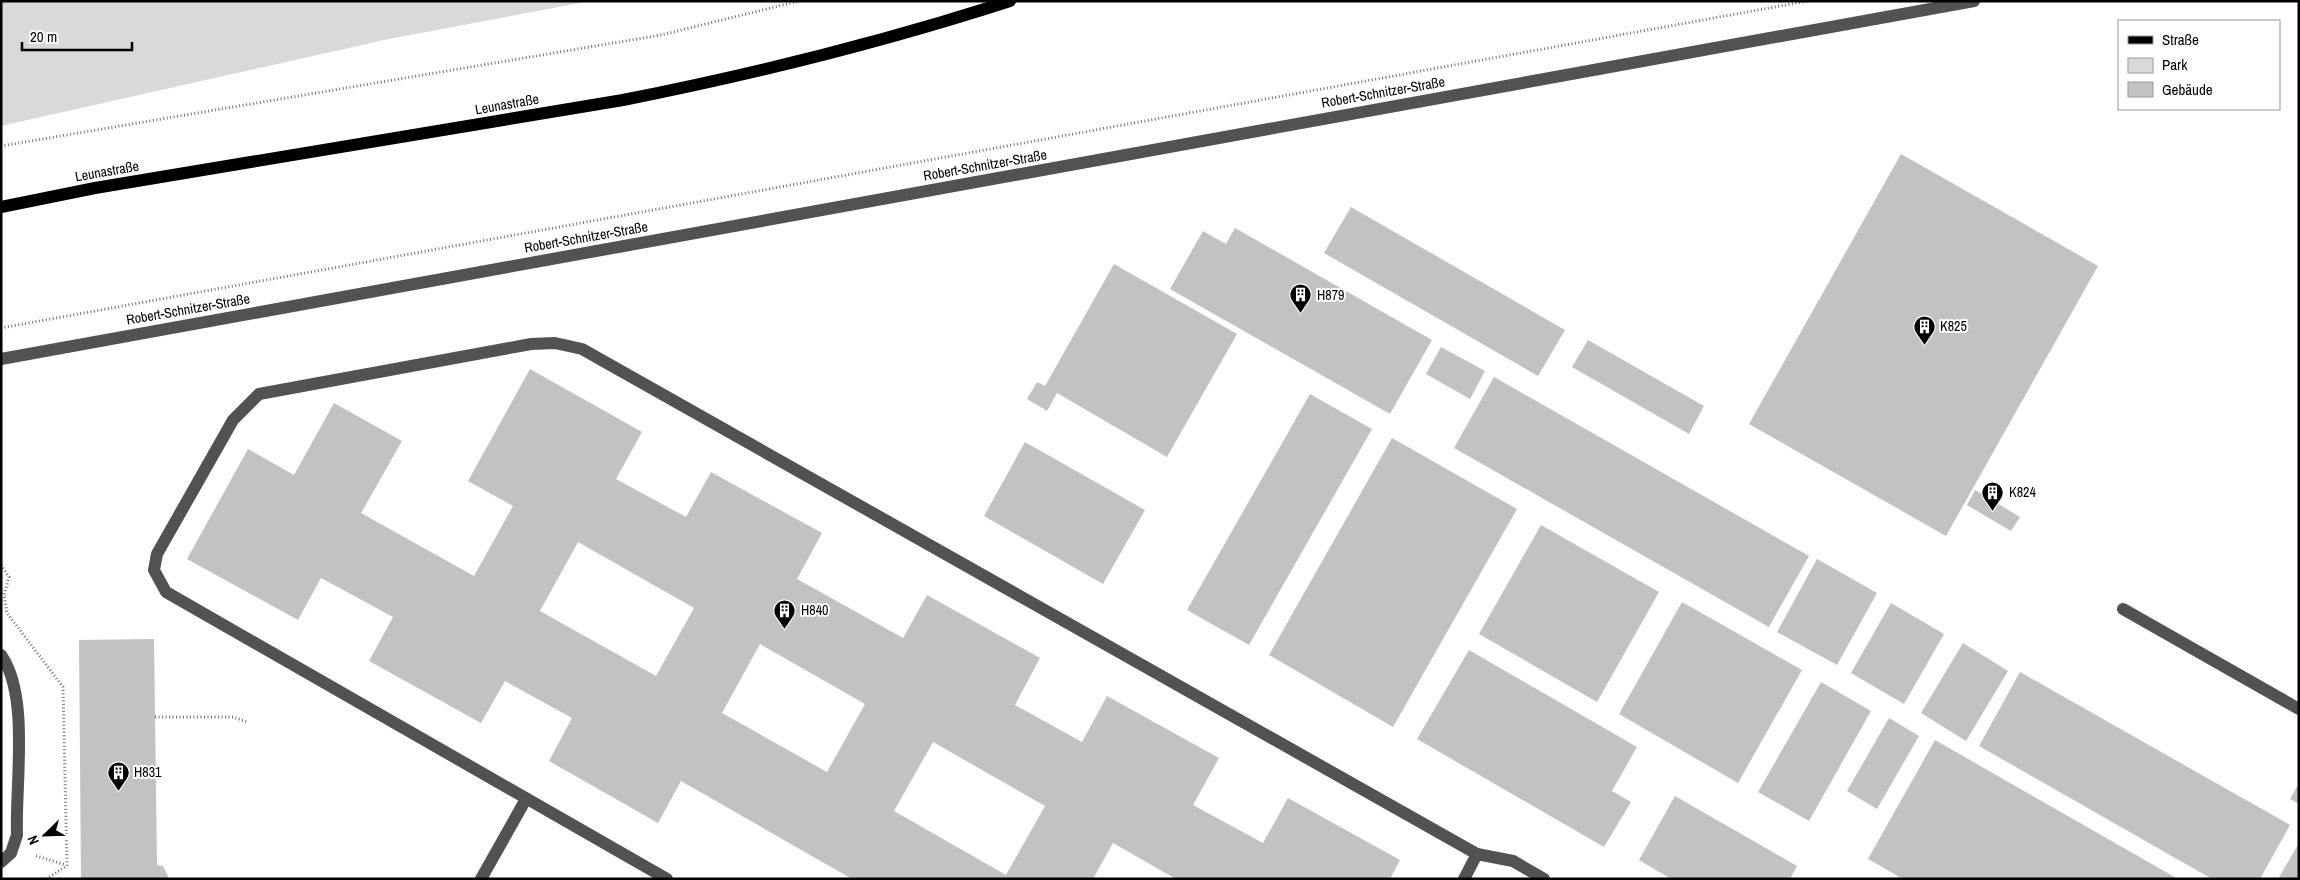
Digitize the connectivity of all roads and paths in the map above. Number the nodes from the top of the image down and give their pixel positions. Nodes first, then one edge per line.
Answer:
1 (799, 1) edge
2 (1010, 1) edge
3 (1808, 1) edge
4 (1974, 1) edge
5 (1, 146) edge
6 (1, 207) edge
7 (1, 328) edge
8 (1, 358) edge
9 (1, 565) edge
10 (2123, 609) dead end
11 (1, 655) edge
12 (2299, 709) edge
13 (155, 717) dead end
14 (247, 722) dead end
15 (526, 799) junction
16 (1477, 854) junction
17 (1, 862) edge
18 (46, 879) edge
19 (481, 879) edge
20 (667, 879) edge
21 (1464, 879) edge
22 (1544, 879) edge

1 - 5 path
2 - 6 main road, Leunastraße
3 - 7 path
4 - 8 street, Robert-Schnitzer-Straße
9 - 18 path
10 - 12 street
11 - 17 street
13 - 14 path
15 - 16 street
15 - 19 street
15 - 20 street
16 - 21 street
16 - 22 street

